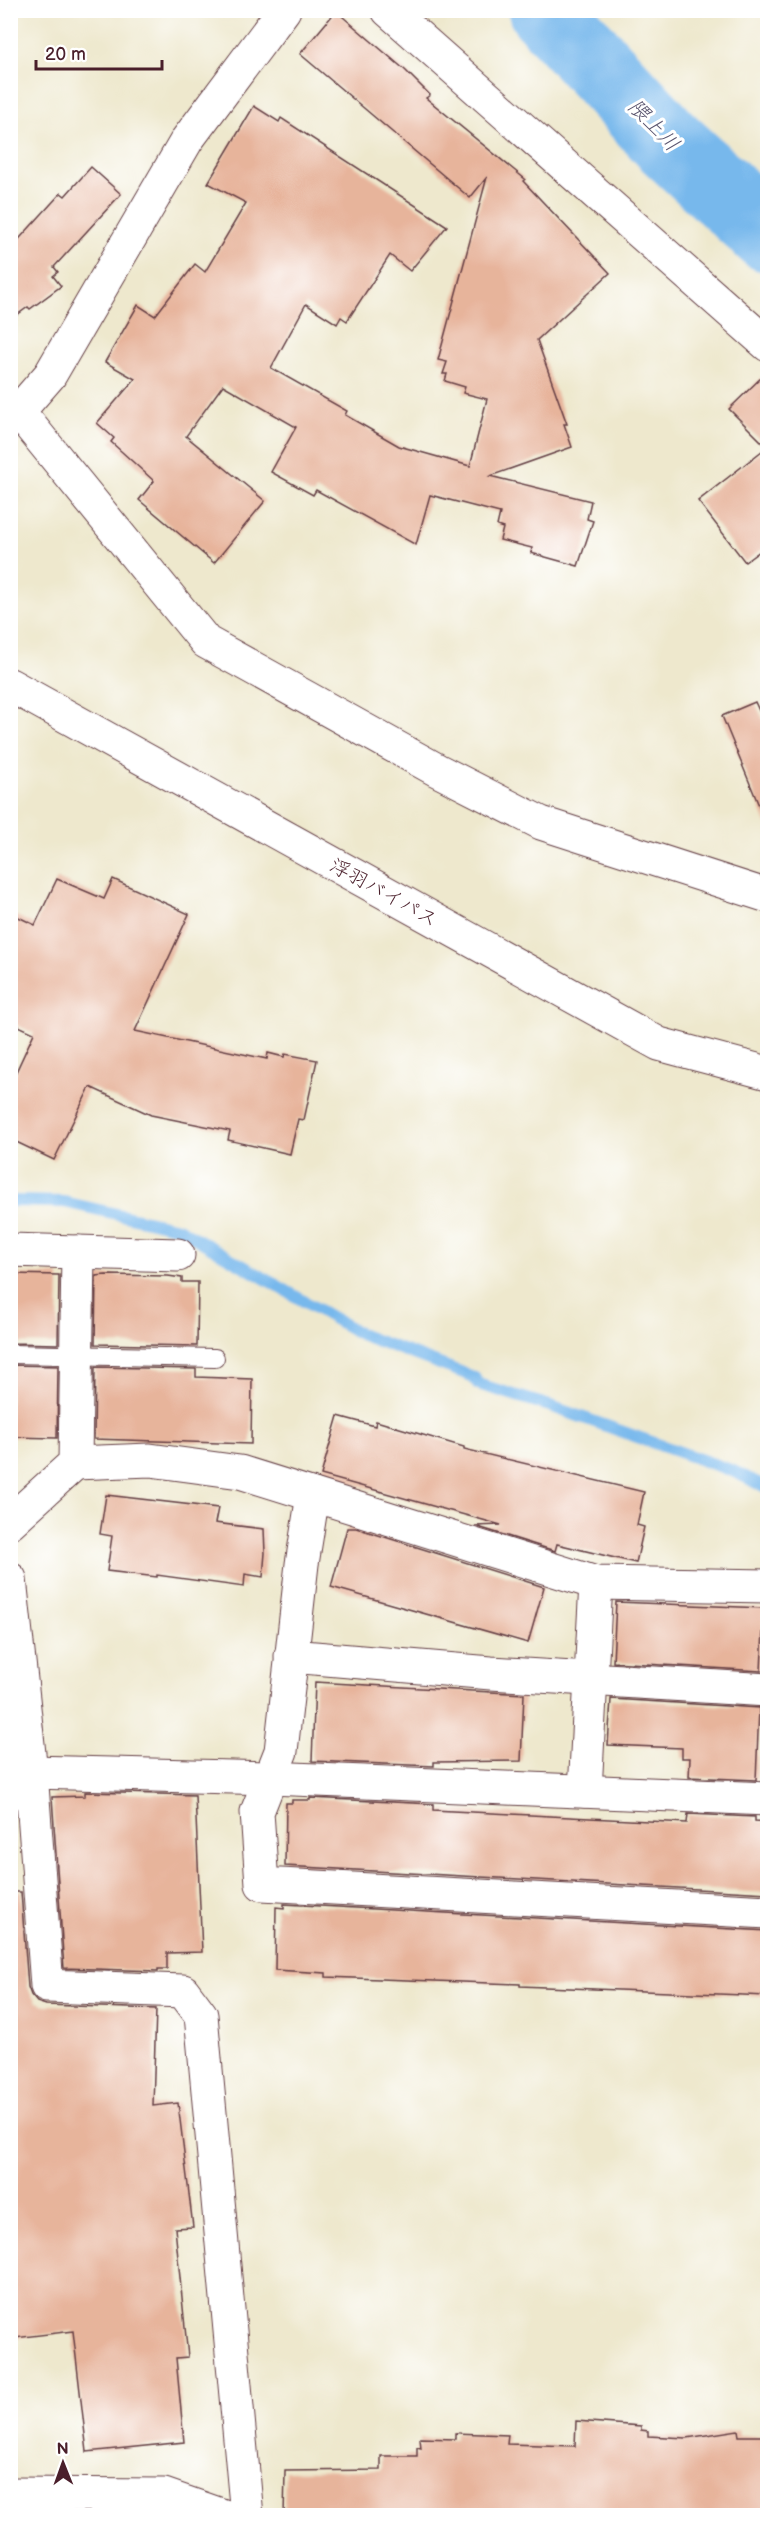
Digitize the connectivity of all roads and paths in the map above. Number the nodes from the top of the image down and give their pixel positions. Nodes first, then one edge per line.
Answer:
1 (284, 10) edge
2 (388, 10) edge
3 (768, 345) edge
4 (14, 416) edge
5 (10, 685) edge
6 (768, 896) edge
7 (768, 1073) edge
8 (10, 1250) edge
9 (78, 1252) junction
10 (178, 1255) dead end
11 (10, 1354) edge
12 (76, 1356) junction
13 (216, 1358) dead end
14 (75, 1463) junction
15 (313, 1495) junction
16 (10, 1522) edge
17 (10, 1580) edge
18 (596, 1583) junction
19 (768, 1586) edge
20 (291, 1656) junction
21 (591, 1679) junction
22 (768, 1690) edge
23 (21, 1774) edge
24 (270, 1778) junction
25 (585, 1791) junction
26 (768, 1799) edge
27 (768, 1912) edge
28 (10, 2494) edge
29 (224, 2516) edge
30 (247, 2516) edge

1 - 4 main road
2 - 3 main road
4 - 6 main road
5 - 7 main road, 浮羽バイパス
8 - 9 main road
9 - 10 main road
9 - 12 main road
11 - 12 lane
12 - 13 lane
12 - 14 main road
14 - 15 main road
14 - 16 main road
15 - 18 main road
15 - 20 main road
17 - 23 main road
18 - 19 main road
18 - 21 main road
20 - 21 main road
20 - 24 main road
21 - 22 main road
21 - 25 main road
23 - 24 main road
23 - 30 main road
24 - 25 main road
24 - 27 main road
25 - 26 main road
28 - 29 main road

